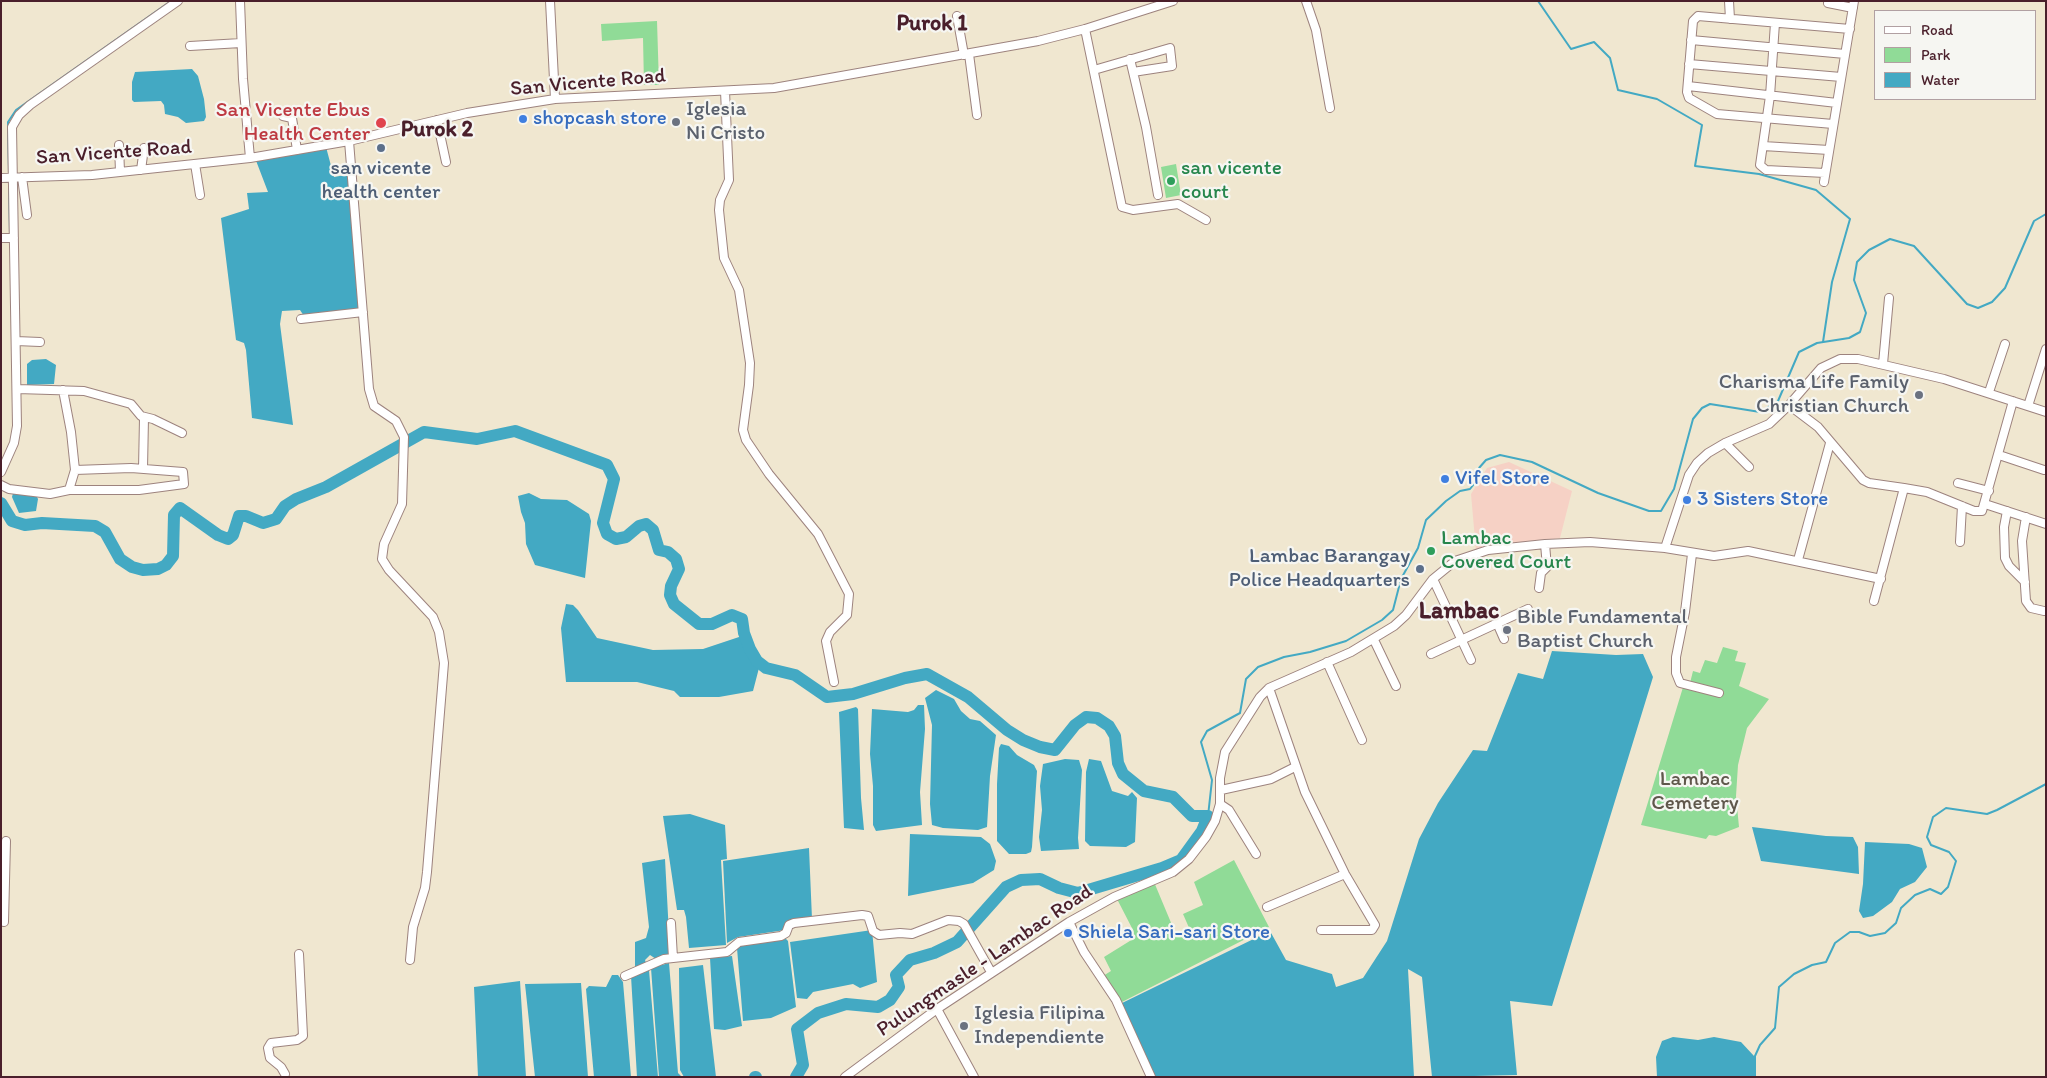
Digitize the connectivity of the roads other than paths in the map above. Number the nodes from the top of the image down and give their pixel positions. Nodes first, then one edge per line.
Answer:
1 (178, 1) edge
2 (240, 1) edge
3 (550, 1) edge
4 (1173, 1) edge
5 (1306, 1) edge
6 (1729, 1) edge
7 (1828, 3) dead end
8 (1853, 4) edge
9 (957, 16) dead end
10 (1730, 19) junction
11 (1775, 23) junction
12 (1085, 29) junction
13 (1850, 29) junction
14 (1691, 40) junction
15 (241, 43) junction
16 (190, 46) dead end
17 (1773, 48) junction
18 (967, 54) junction
19 (1845, 54) junction
20 (1130, 59) junction
21 (1689, 64) junction
22 (1094, 70) junction
23 (1133, 72) junction
24 (1772, 72) junction
25 (1841, 77) junction
26 (1688, 86) junction
27 (725, 91) junction
28 (1770, 96) junction
29 (555, 99) junction
30 (1837, 103) junction
31 (1330, 108) dead end
32 (977, 115) dead end
33 (283, 116) dead end
34 (437, 120) junction
35 (1767, 120) junction
36 (1833, 124) junction
37 (349, 141) junction
38 (119, 145) dead end
39 (1763, 146) junction
40 (144, 148) dead end
41 (297, 150) junction
42 (1829, 150) junction
43 (250, 158) junction
44 (446, 162) dead end
45 (195, 164) junction
46 (141, 170) junction
47 (120, 172) junction
48 (1825, 173) junction
49 (12, 177) junction
50 (22, 177) junction
51 (1, 178) edge
52 (1824, 182) dead end
53 (200, 195) dead end
54 (1158, 195) dead end
55 (27, 216) dead end
56 (1206, 220) dead end
57 (1, 238) edge
58 (14, 238) junction
59 (1889, 298) dead end
60 (363, 312) junction
61 (301, 319) dead end
62 (16, 340) junction
63 (40, 342) dead end
64 (2005, 344) dead end
65 (2046, 349) edge
66 (1883, 364) junction
67 (17, 389) junction
68 (63, 390) junction
69 (1989, 392) junction
70 (2013, 400) junction
71 (1789, 406) junction
72 (2028, 406) junction
73 (2046, 412) edge
74 (144, 418) junction
75 (182, 433) dead end
76 (1725, 443) junction
77 (1830, 443) junction
78 (1999, 455) junction
79 (1748, 467) dead end
80 (143, 469) junction
81 (74, 470) junction
82 (2044, 470) dead end
83 (1, 472) edge
84 (1958, 483) dead end
85 (1, 485) edge
86 (1904, 488) junction
87 (69, 490) junction
88 (1989, 491) junction
89 (1985, 504) junction
90 (1962, 506) junction
91 (2007, 511) junction
92 (2026, 517) junction
93 (2046, 524) edge
94 (1960, 542) dead end
95 (1545, 544) junction
96 (1665, 548) junction
97 (1692, 554) junction
98 (1798, 560) junction
99 (1433, 579) junction
100 (1881, 579) junction
101 (2025, 582) junction
102 (1540, 588) dead end
103 (1874, 601) dead end
104 (1528, 609) dead end
105 (2044, 611) dead end
106 (1497, 623) junction
107 (1462, 639) junction
108 (1504, 639) dead end
109 (1374, 640) junction
110 (1431, 654) dead end
111 (1471, 660) dead end
112 (1327, 662) junction
113 (834, 682) dead end
114 (1396, 686) dead end
115 (1269, 688) junction
116 (1719, 693) dead end
117 (1362, 740) dead end
118 (1295, 767) junction
119 (1221, 790) junction
120 (1220, 804) junction
121 (6, 841) dead end
122 (1256, 854) dead end
123 (1345, 874) junction
124 (1267, 907) dead end
125 (4, 922) dead end
126 (1069, 922) junction
127 (671, 923) dead end
128 (1320, 930) dead end
129 (299, 954) dead end
130 (673, 958) junction
131 (410, 960) dead end
132 (991, 972) junction
133 (625, 976) dead end
134 (936, 1009) junction
135 (285, 1074) dead end
136 (974, 1076) edge
137 (845, 1077) edge
138 (1151, 1077) edge

1 - 49 street
2 - 15 street
3 - 29 street
4 - 12 street, San Vicente Road
5 - 31 street
6 - 10 street
7 - 8 street
8 - 13 street
9 - 18 street
10 - 11 street
10 - 14 street
11 - 13 street
11 - 17 street
12 - 18 street, San Vicente Road
12 - 22 street
13 - 19 street
14 - 17 street
14 - 21 street
15 - 16 street
15 - 43 street
17 - 19 street
17 - 24 street
18 - 27 street, San Vicente Road
18 - 32 street
19 - 25 street
20 - 22 street
20 - 23 street
20 - 23 street
21 - 24 street
21 - 26 street
22 - 56 street
23 - 54 street
24 - 25 street
24 - 28 street
25 - 30 street
26 - 28 street
26 - 35 street
27 - 29 street, San Vicente Road
27 - 113 street
28 - 30 street
28 - 35 street
29 - 34 street, San Vicente Road
30 - 36 street
33 - 41 street
34 - 37 street, San Vicente Road
34 - 44 street
35 - 36 street
35 - 39 street
36 - 42 street
37 - 41 street, San Vicente Road
37 - 60 street
38 - 47 street
39 - 42 street
39 - 48 street
40 - 46 street
41 - 43 street, San Vicente Road
42 - 48 street
43 - 45 street, San Vicente Road
45 - 46 street, San Vicente Road
45 - 53 street
46 - 47 street, San Vicente Road
47 - 50 street, San Vicente Road
48 - 52 street
49 - 50 street, San Vicente Road
49 - 51 street, San Vicente Road
49 - 58 street
50 - 55 street
57 - 58 street
58 - 62 street
59 - 66 street
60 - 61 street
60 - 131 street
62 - 63 street
62 - 67 street
64 - 69 street
65 - 72 street
66 - 69 street
66 - 71 street
67 - 68 street
67 - 83 street
68 - 74 street
68 - 81 street
69 - 70 street
70 - 72 street
70 - 78 street
71 - 76 street
71 - 77 street
72 - 73 street
74 - 75 street
74 - 80 street
76 - 79 street
76 - 96 street
77 - 86 street
77 - 98 street
78 - 82 street
78 - 88 street
80 - 81 street
80 - 87 street
81 - 87 street
84 - 88 street
85 - 87 street
86 - 90 street
86 - 100 street
88 - 89 street
89 - 90 street
89 - 91 street
90 - 94 street
91 - 92 street
91 - 101 street
92 - 93 street
92 - 101 street
95 - 96 street, Pulungmasle - Lambac Road
95 - 99 street, Pulungmasle - Lambac Road
95 - 102 street
96 - 97 street, Pulungmasle - Lambac Road
97 - 98 street, Pulungmasle - Lambac Road
97 - 116 street
98 - 100 street, Pulungmasle - Lambac Road
99 - 107 street
99 - 109 street, Pulungmasle - Lambac Road
100 - 103 street
101 - 105 street
104 - 106 street
106 - 107 street
106 - 108 street
107 - 110 street
107 - 111 street
109 - 112 street, Pulungmasle - Lambac Road
109 - 114 street
112 - 115 street, Pulungmasle - Lambac Road
112 - 117 street
115 - 118 street
115 - 119 street, Pulungmasle - Lambac Road
118 - 119 street
118 - 123 street
119 - 120 street, Pulungmasle - Lambac Road
120 - 122 street
120 - 126 street, Pulungmasle - Lambac Road
121 - 125 street
123 - 124 street
123 - 128 street
126 - 132 street, Pulungmasle - Lambac Road
126 - 138 street
127 - 130 street
129 - 135 street
130 - 132 street
130 - 133 street
132 - 134 street, Pulungmasle - Lambac Road
134 - 136 street
134 - 137 street, Pulungmasle - Lambac Road

